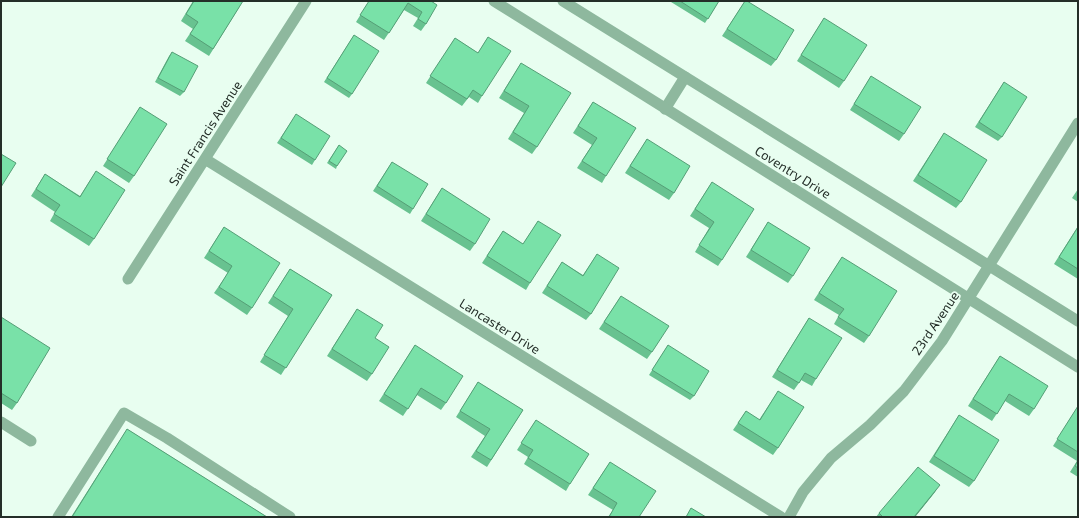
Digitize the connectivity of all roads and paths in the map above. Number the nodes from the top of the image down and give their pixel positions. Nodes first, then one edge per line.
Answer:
1 (306, 1) edge
2 (494, 1) edge
3 (563, 1) edge
4 (685, 77) junction
5 (665, 109) junction
6 (1078, 123) edge
7 (205, 159) junction
8 (988, 266) junction
9 (128, 279) dead end
10 (968, 298) junction
11 (1078, 321) edge
12 (1078, 367) edge
13 (1, 422) edge
14 (31, 441) dead end
15 (58, 517) edge
16 (290, 517) edge
17 (781, 517) edge
18 (789, 517) edge

1 - 7 street, Saint Francis Avenue
2 - 5 street, Coventry Drive
3 - 4 street, Coventry Drive
4 - 5 street
4 - 8 street, Coventry Drive
5 - 10 street, Coventry Drive
6 - 8 street, 23rd Avenue
7 - 9 street, Saint Francis Avenue
7 - 17 street, Lancaster Drive
8 - 10 street, 23rd Avenue
8 - 11 street, Coventry Drive
10 - 12 street, Coventry Drive
10 - 18 street, 23rd Avenue
13 - 14 street
15 - 16 street

